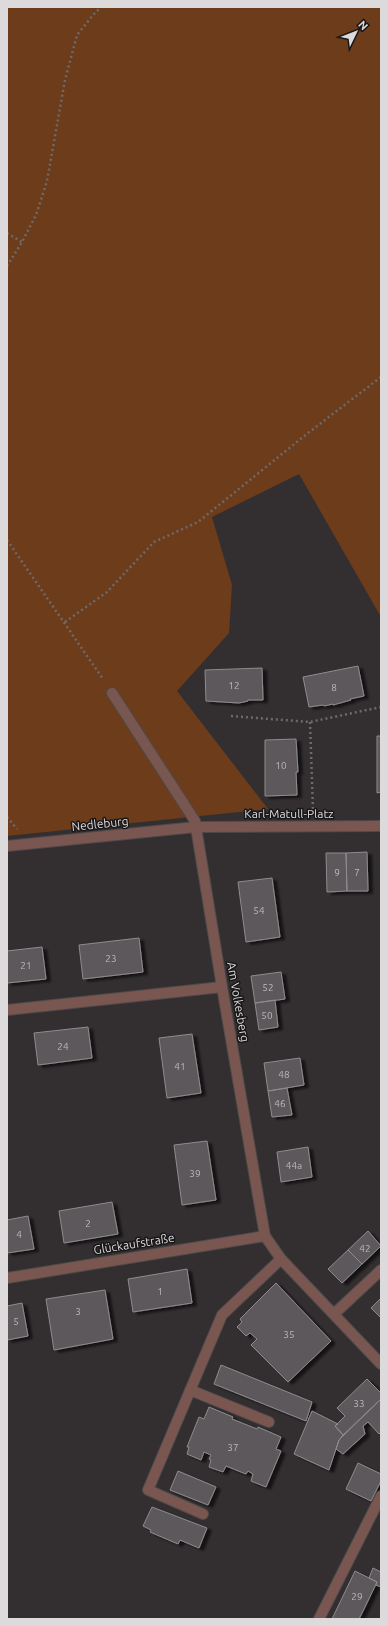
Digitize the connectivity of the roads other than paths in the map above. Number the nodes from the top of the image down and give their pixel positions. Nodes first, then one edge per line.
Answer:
1 (112, 693) road end
2 (381, 826) edge
3 (196, 828) junction
4 (7, 846) edge
5 (222, 987) junction
6 (7, 1010) edge
7 (265, 1236) junction
8 (281, 1259) junction
9 (381, 1270) edge
10 (7, 1278) edge
11 (334, 1314) junction
12 (381, 1364) edge
13 (190, 1390) junction
14 (270, 1422) dead end
15 (381, 1496) edge
16 (203, 1514) dead end
17 (319, 1619) edge

1 - 3 street, Am Volkesberg
2 - 3 street, Karl-Matull-Platz
3 - 4 street, Nedleburg
3 - 5 street, Am Volkesberg
5 - 6 street
5 - 7 street, Am Volkesberg
7 - 8 street, Am Volkesberg
7 - 10 street, Glückaufstraße
8 - 11 street, Am Volkesberg
8 - 13 street
9 - 11 street
11 - 12 street, Am Volkesberg
13 - 14 street
13 - 16 street
15 - 17 street

